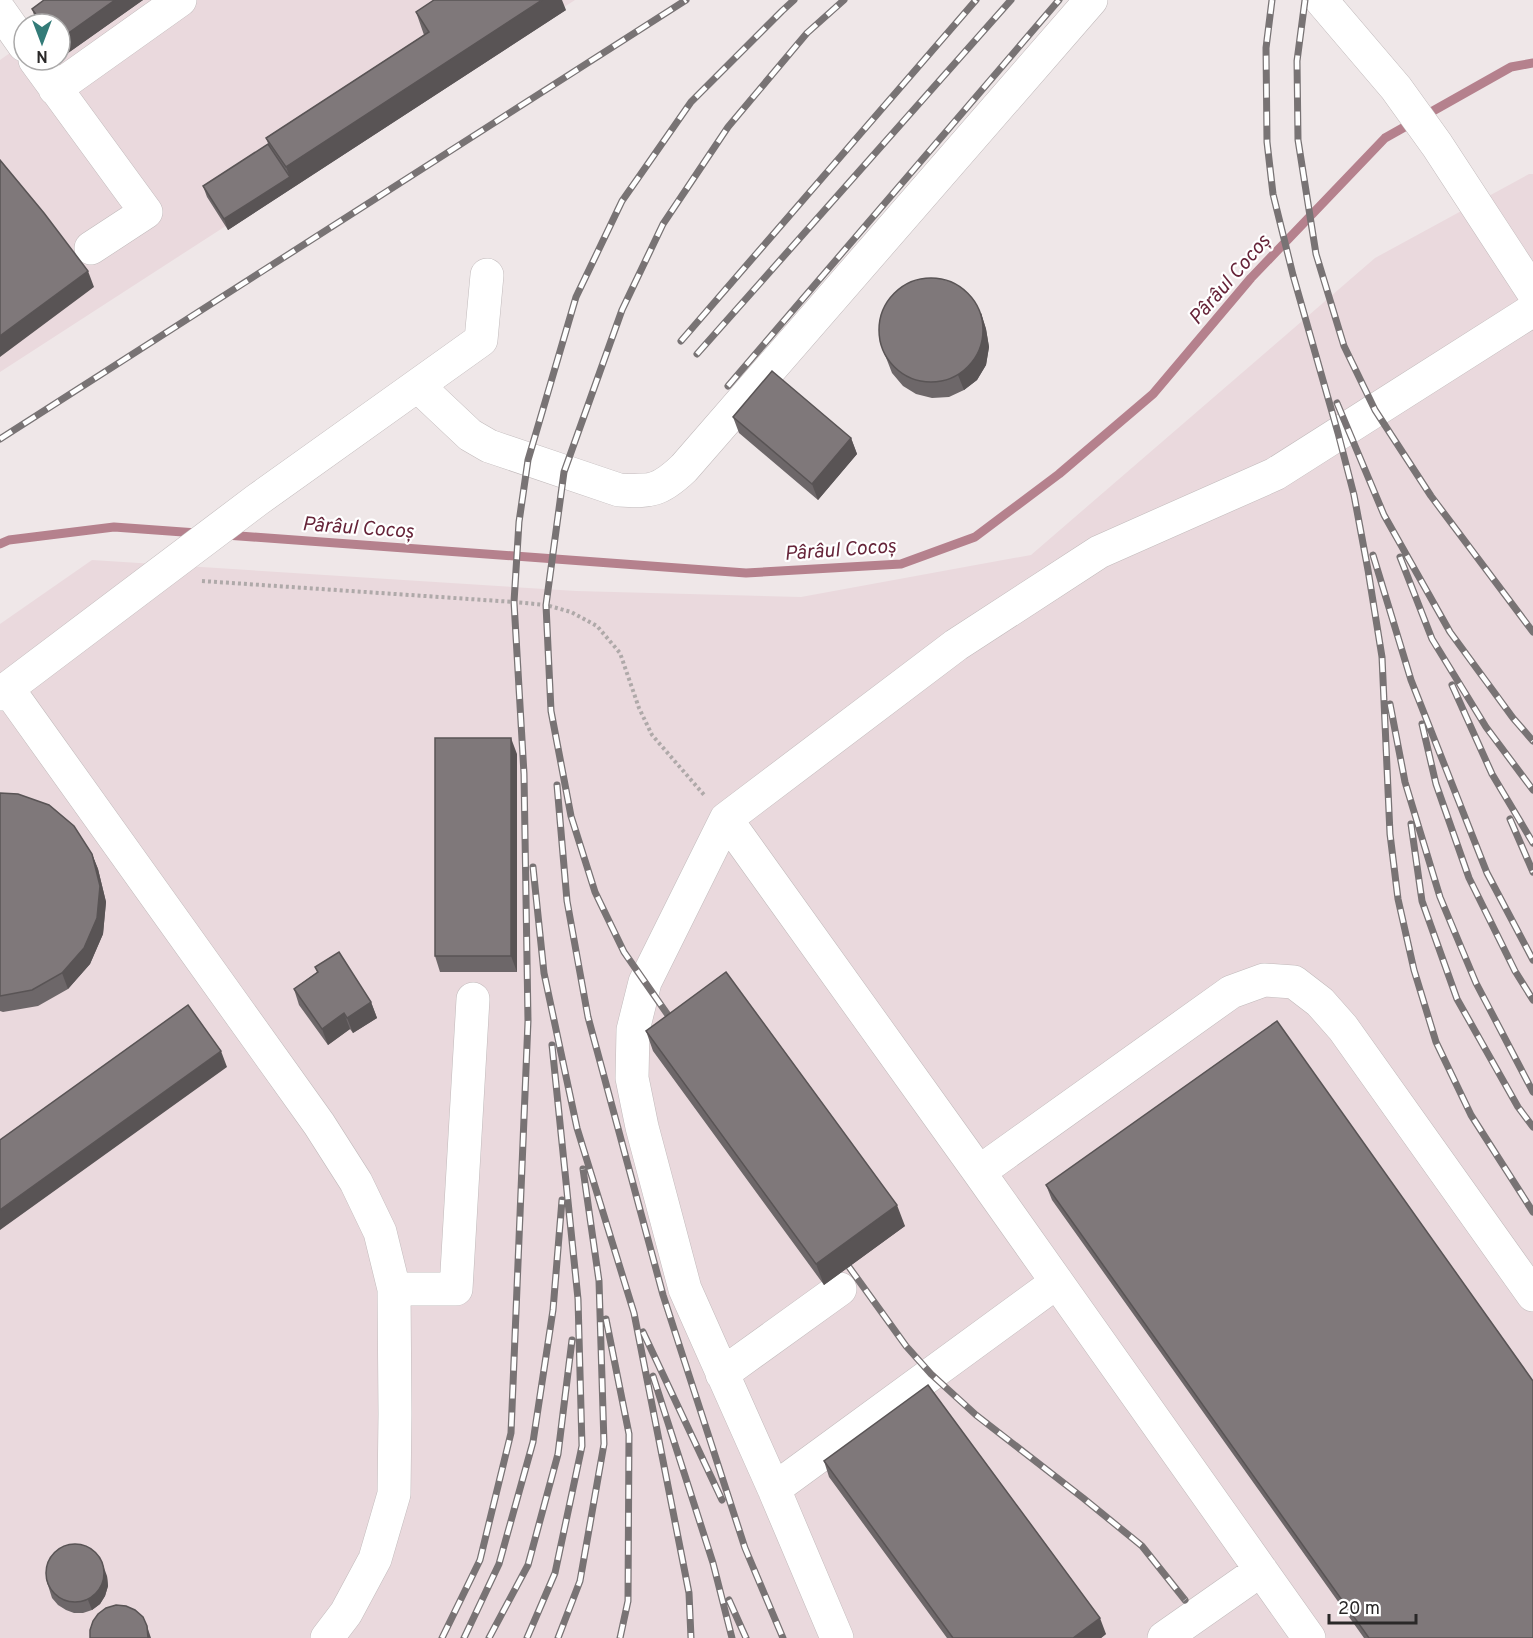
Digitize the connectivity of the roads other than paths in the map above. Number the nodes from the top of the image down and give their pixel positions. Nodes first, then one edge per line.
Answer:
1 (180, 0) edge
2 (1091, 0) edge
3 (1321, 0) edge
4 (0, 11) edge
5 (12, 28) edge
6 (43, 72) edge
7 (55, 89) junction
8 (91, 248) dead end
9 (487, 275) dead end
10 (1533, 292) edge
11 (1533, 310) edge
12 (418, 386) junction
13 (4, 692) edge
14 (726, 819) junction
15 (473, 999) dead end
16 (979, 1172) junction
17 (1057, 1282) junction
18 (840, 1288) dead end
19 (394, 1290) junction
20 (1533, 1295) edge
21 (722, 1374) junction
22 (774, 1489) junction
23 (1261, 1570) junction
24 (327, 1638) edge
25 (837, 1638) edge
26 (1164, 1638) edge
27 (1309, 1638) edge

1 - 7 lane
2 - 12 lane
3 - 10 lane
4 - 5 lane
6 - 7 lane
7 - 8 lane
9 - 12 lane
11 - 14 lane
12 - 13 lane
13 - 19 lane
14 - 16 lane
14 - 21 lane
15 - 19 lane
16 - 17 lane
16 - 20 lane
17 - 22 lane
17 - 23 lane
18 - 21 lane
19 - 24 lane
21 - 22 lane
22 - 25 lane
23 - 26 lane
23 - 27 lane

